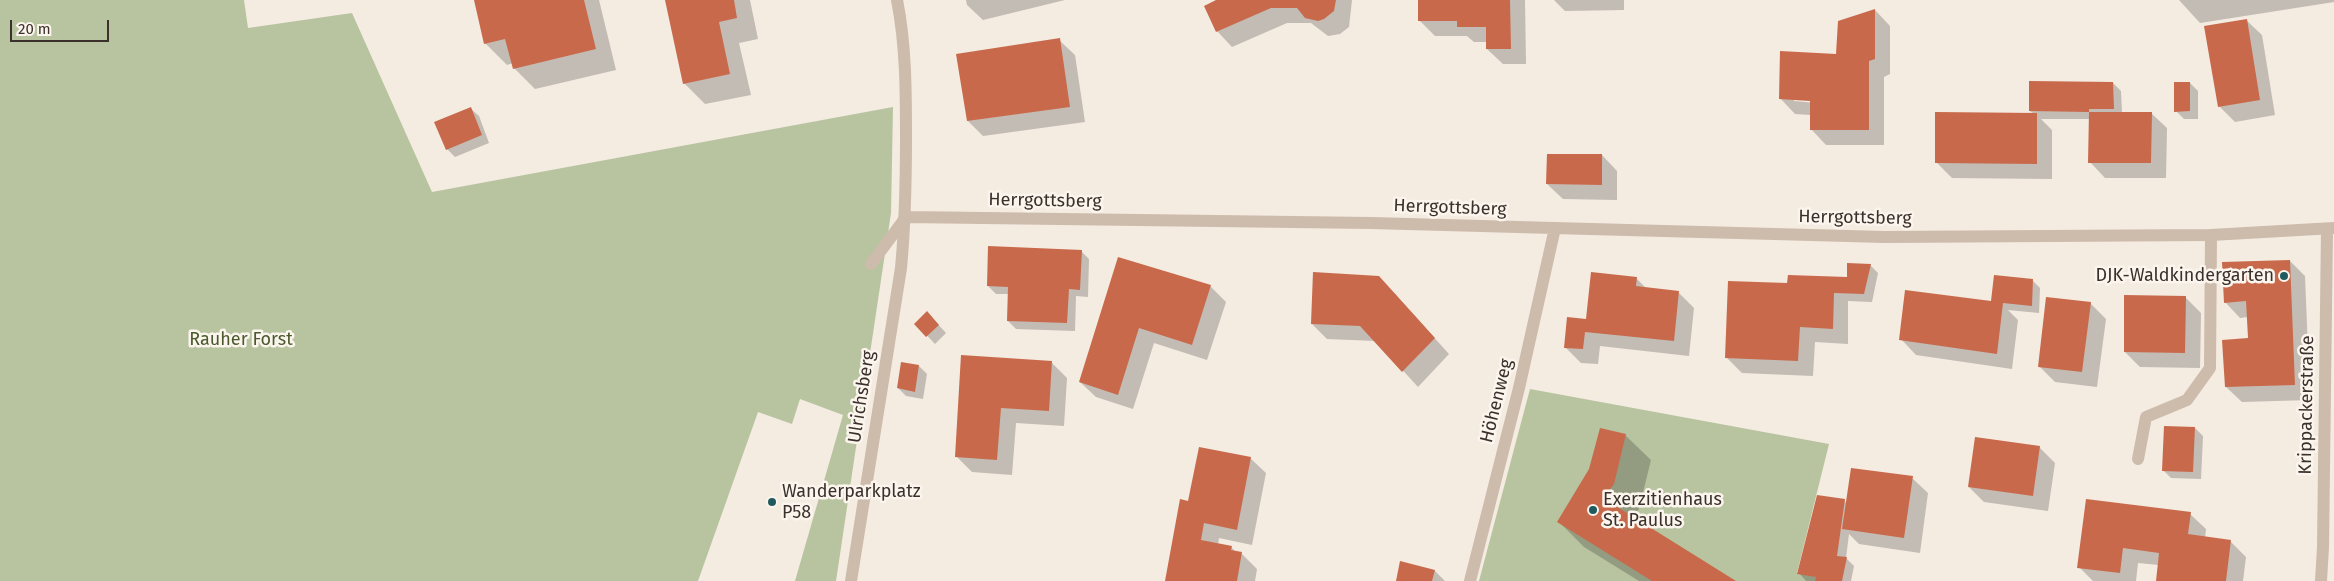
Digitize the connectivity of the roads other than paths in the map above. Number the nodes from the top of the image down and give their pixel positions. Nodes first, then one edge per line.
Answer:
1 (897, 0) edge
2 (906, 217) junction
3 (1556, 228) junction
4 (2331, 228) edge
5 (2211, 234) junction
6 (871, 264) dead end
7 (2138, 459) dead end
8 (851, 581) edge
9 (1470, 581) edge
10 (2320, 581) edge

1 - 2 street
2 - 3 street, Herrgottsberg
2 - 6 street
2 - 8 street, Ulrichsberg
3 - 5 street, Herrgottsberg
3 - 9 street, Höhenweg
4 - 5 street, Herrgottsberg
4 - 10 street, Krippackerstraße
5 - 7 street

